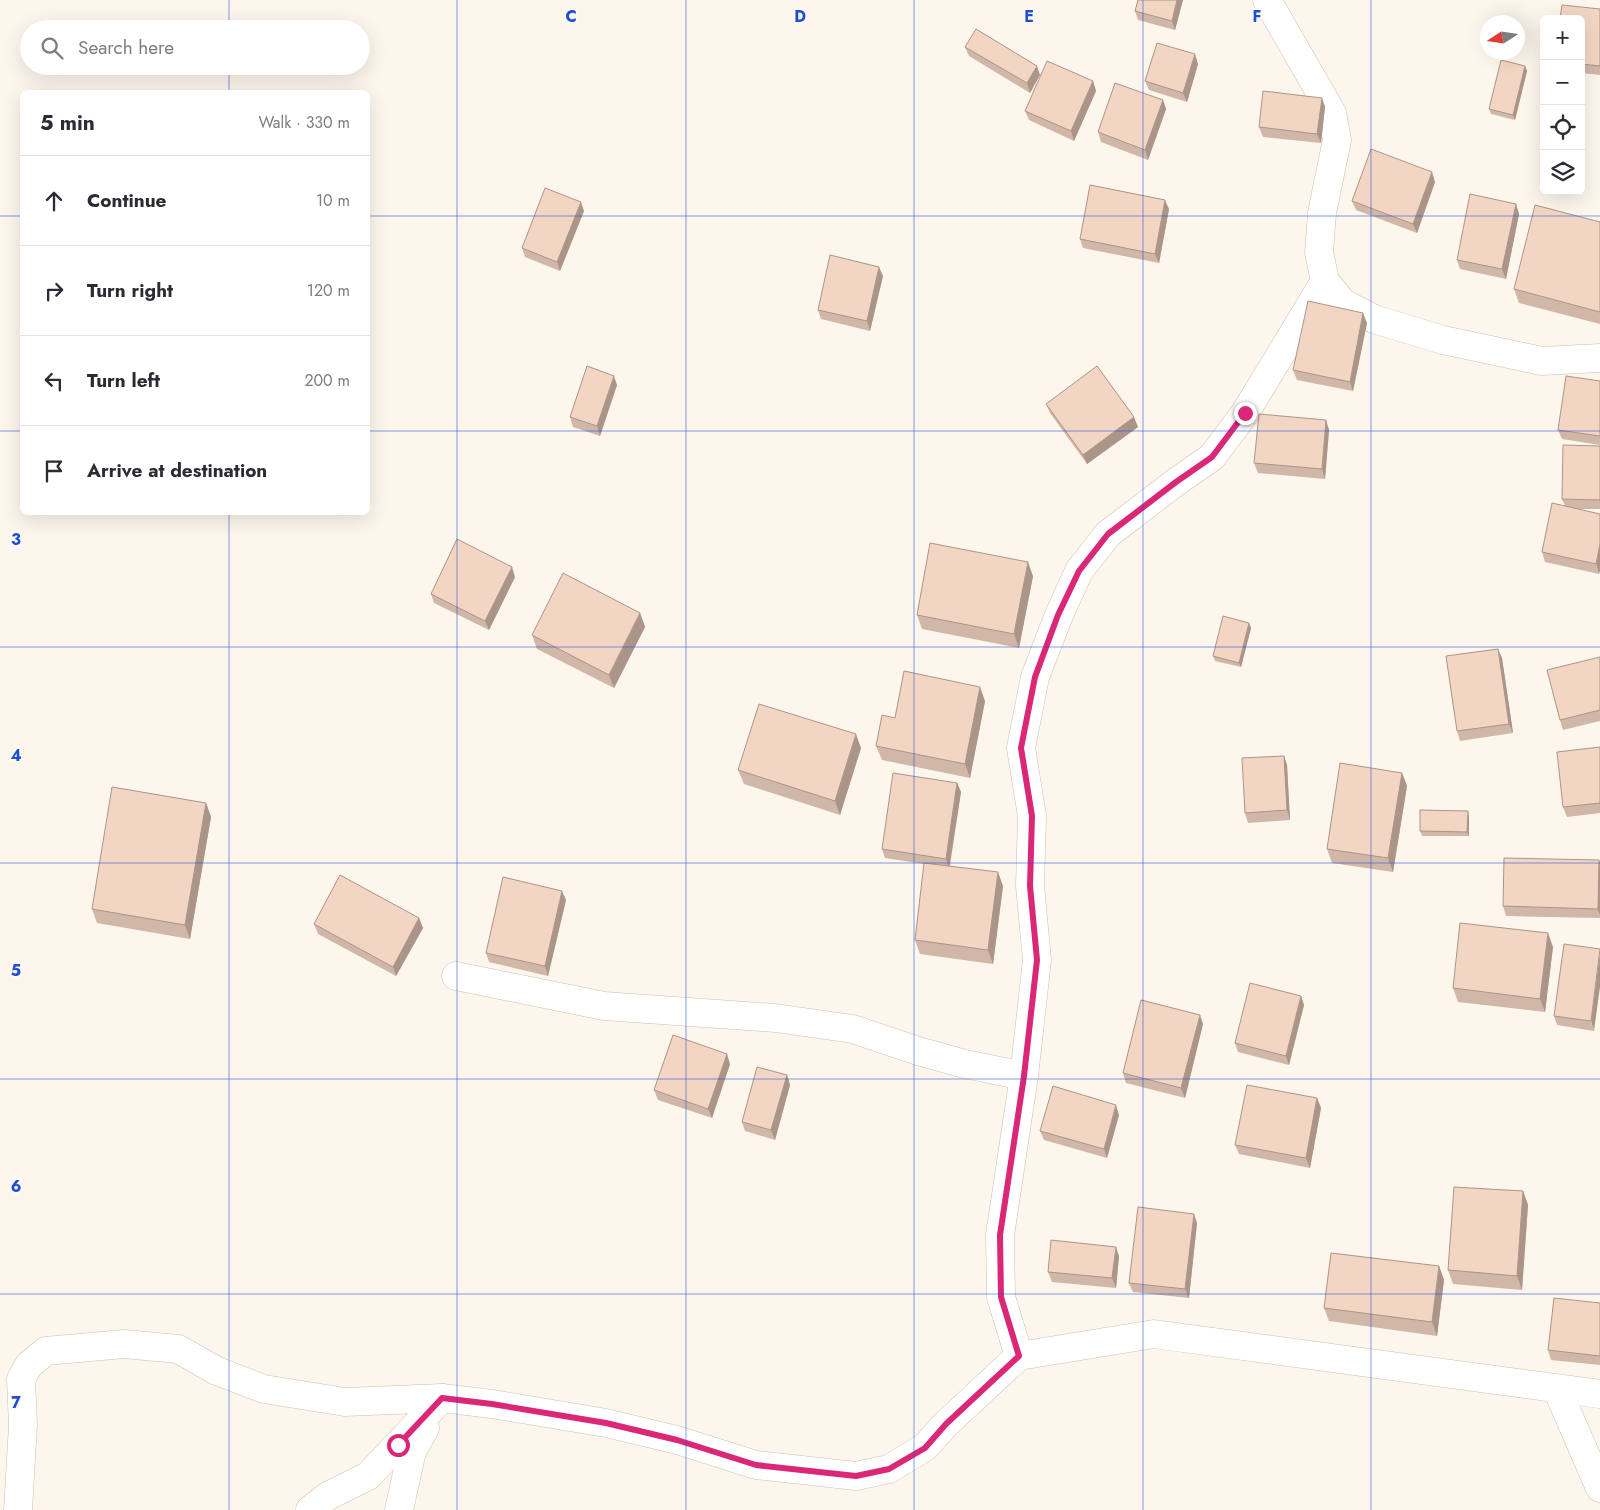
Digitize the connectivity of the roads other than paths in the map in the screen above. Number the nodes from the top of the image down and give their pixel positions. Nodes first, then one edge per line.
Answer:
1 (1267, 0) edge
2 (1325, 281) junction
3 (1600, 358) edge
4 (456, 976) dead end
5 (1024, 1076) junction
6 (1019, 1356) junction
7 (1557, 1389) junction
8 (1600, 1394) edge
9 (442, 1398) junction
10 (1600, 1488) edge
11 (18, 1510) edge
12 (310, 1510) edge
13 (399, 1510) edge

1 - 2 street
2 - 3 street
2 - 5 street
4 - 5 street
5 - 6 street
6 - 7 street
6 - 9 street
7 - 8 street
7 - 10 street
9 - 11 street
9 - 12 street
9 - 13 street

